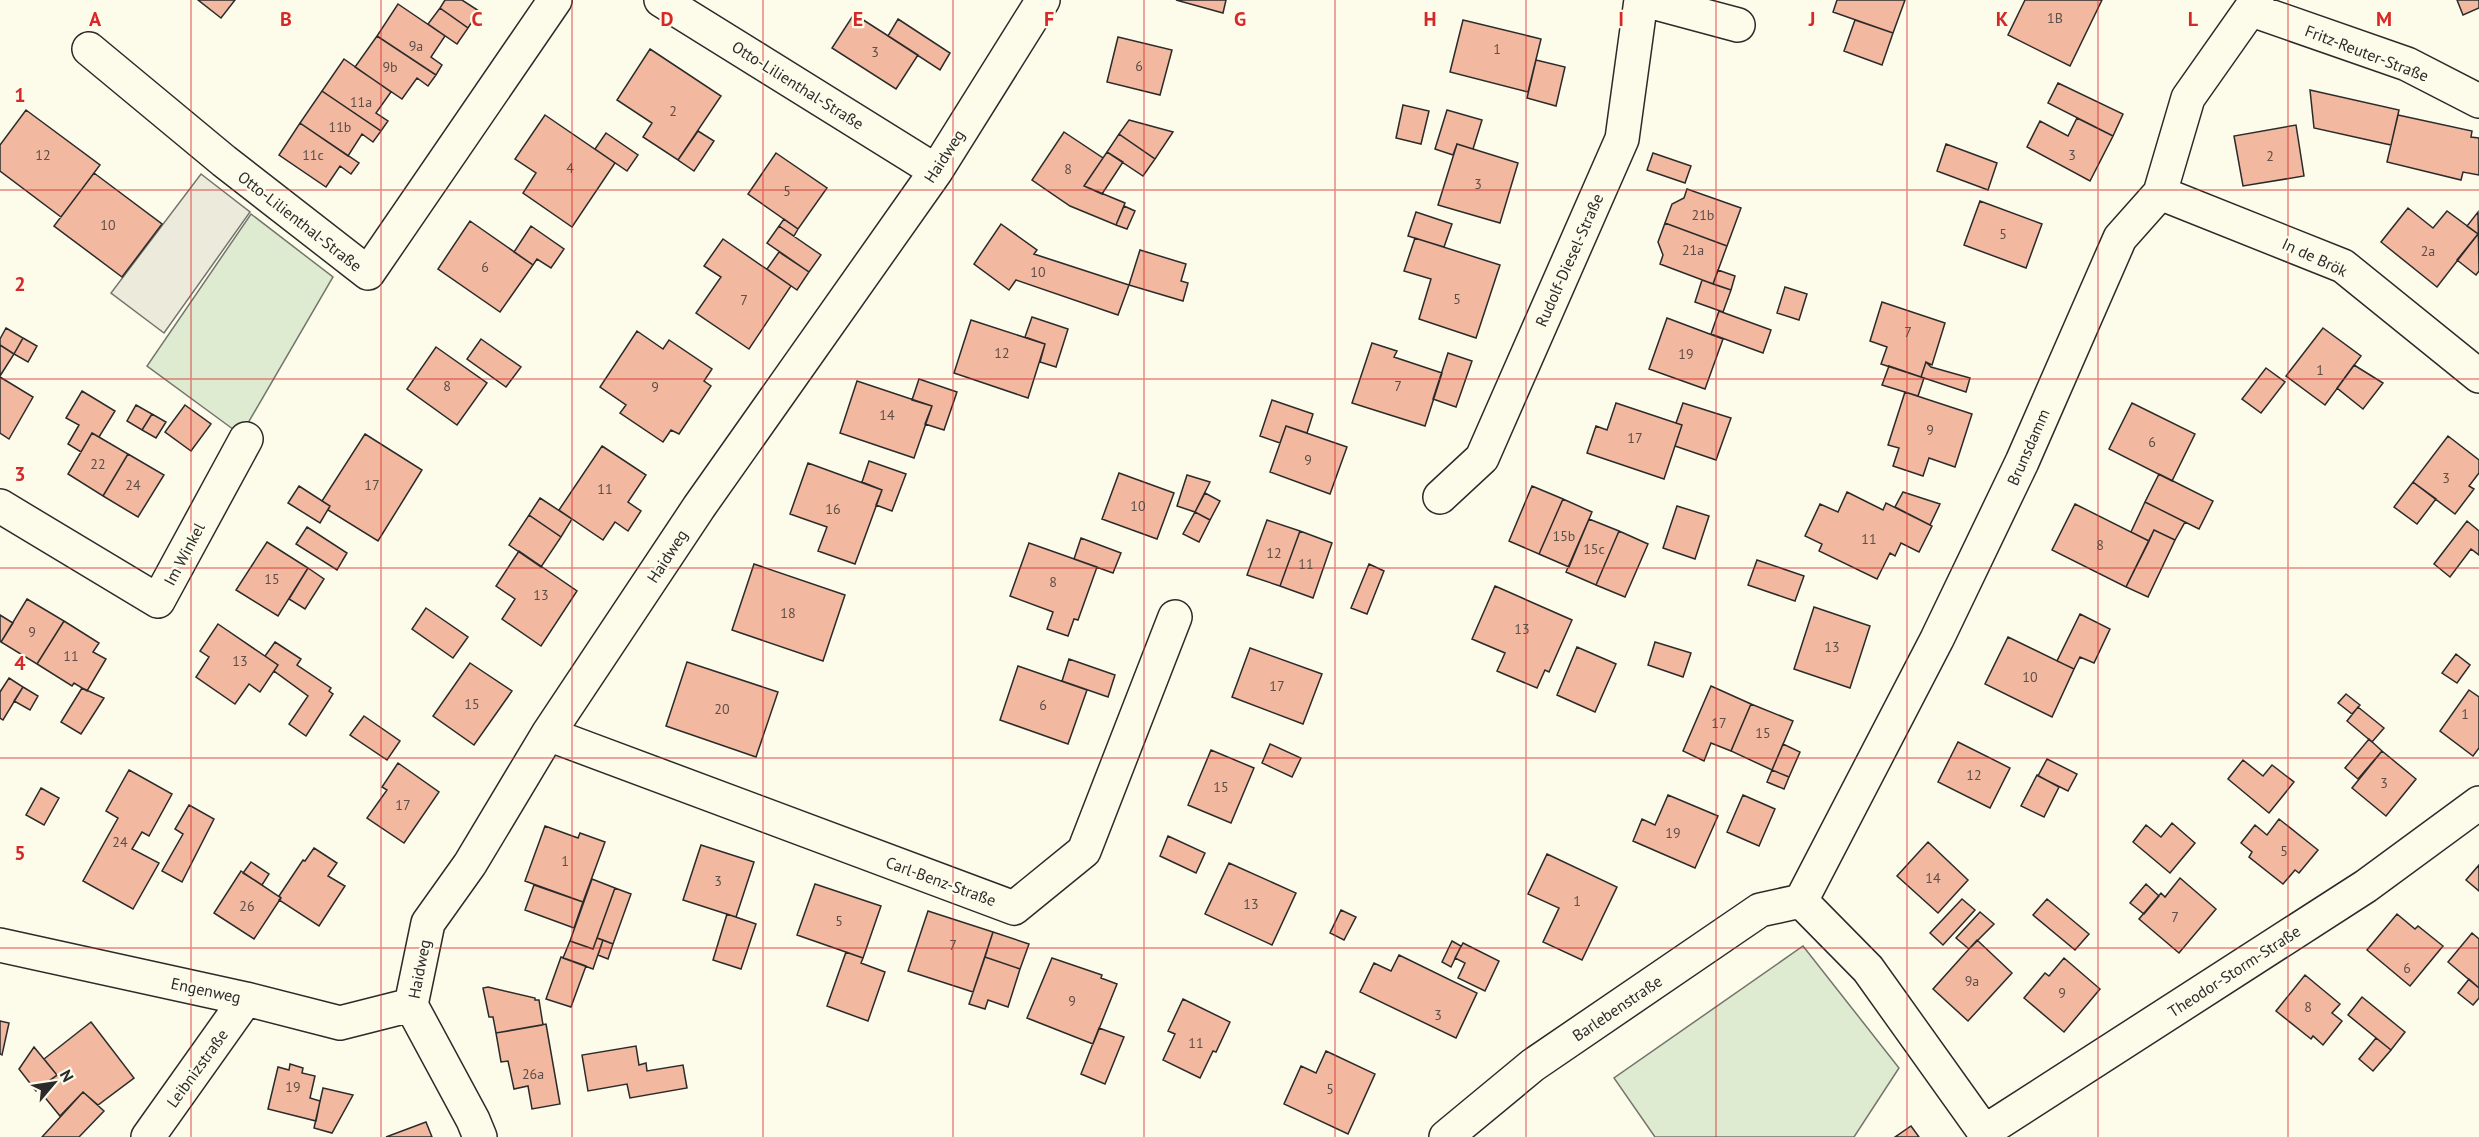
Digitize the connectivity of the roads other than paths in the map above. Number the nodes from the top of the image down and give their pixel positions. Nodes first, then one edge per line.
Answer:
1 (555, 0) edge
2 (661, 0) edge
3 (1043, 0) edge
4 (1643, 0) edge
5 (2254, 5) edge
6 (1738, 25) dead end
7 (89, 50) dead end
8 (2479, 101) edge
9 (936, 171) junction
10 (2160, 193) junction
11 (2479, 376) edge
12 (246, 439) dead end
13 (1440, 497) dead end
14 (0, 506) edge
15 (1175, 617) dead end
16 (548, 734) junction
17 (2479, 803) edge
18 (1801, 901) junction
19 (0, 945) edge
20 (246, 999) junction
21 (411, 1005) junction
22 (1986, 1135) edge
23 (148, 1137) edge
24 (480, 1137) edge
25 (1446, 1137) edge

1 - 7 street, Otto-Lilienthal-Straße
2 - 9 street, Otto-Lilienthal-Straße
3 - 9 street, Haidweg
4 - 6 street, Rudolf-Diesel-Straße
4 - 13 street, Rudolf-Diesel-Straße
5 - 8 street, Fritz-Reuter-Straße
5 - 10 street, Brunsdamm
9 - 16 street, Haidweg
10 - 11 street, In de Brök
10 - 18 street, Brunsdamm
12 - 14 street, Im Winkel
15 - 16 street, Carl-Benz-Straße
16 - 21 street, Haidweg
17 - 22 street, Theodor-Storm-Straße
18 - 22 street, Theodor-Storm-Straße
18 - 25 street, Barlebenstraße
19 - 20 street, Engenweg
20 - 21 street, Engenweg
20 - 23 street, Leibnizstraße
21 - 24 street, Haidweg

